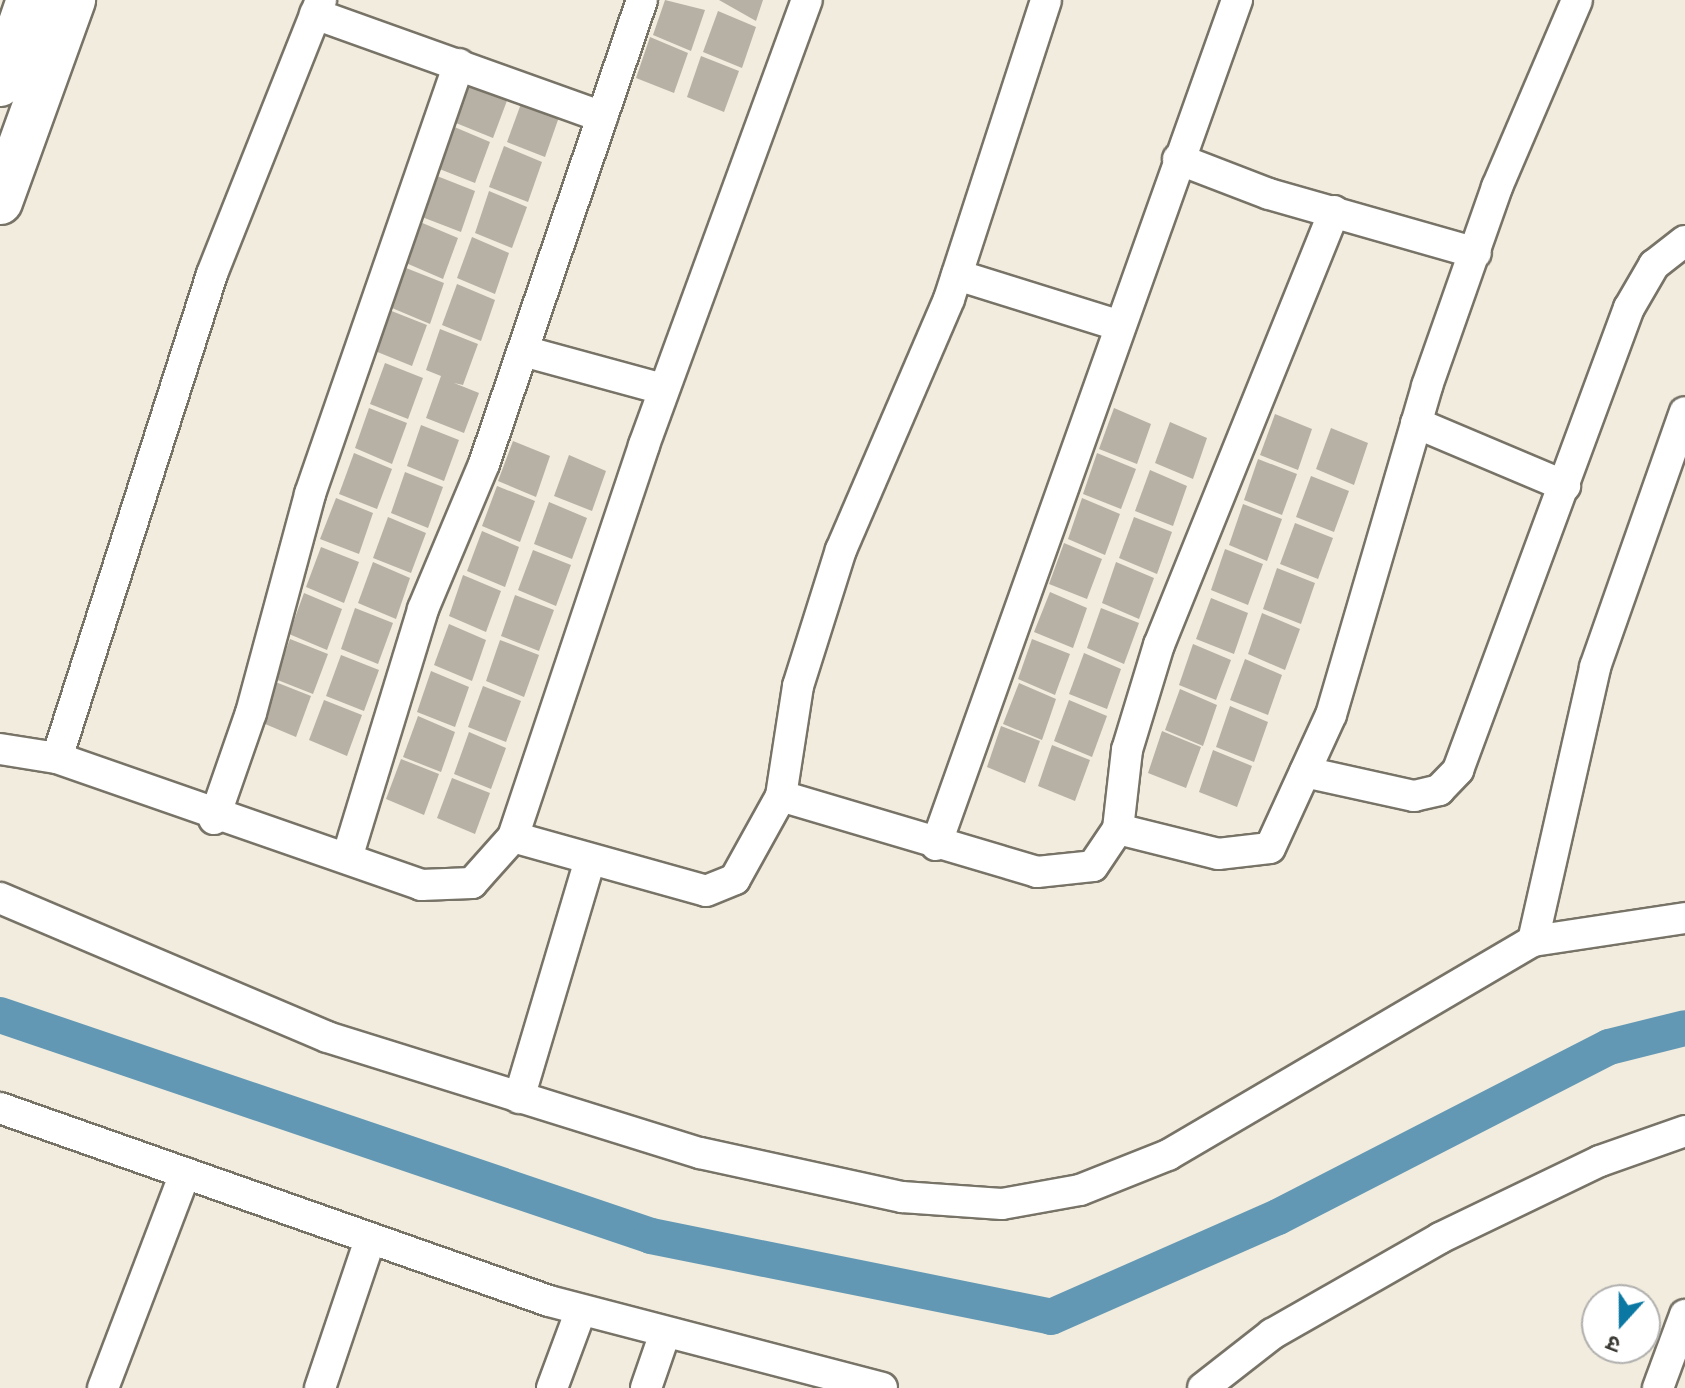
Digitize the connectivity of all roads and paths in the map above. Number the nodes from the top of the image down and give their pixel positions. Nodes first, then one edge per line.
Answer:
1 (29, 0) edge
2 (73, 0) edge
3 (642, 0) edge
4 (807, 0) edge
5 (1046, 0) edge
6 (1237, 0) edge
7 (1577, 0) edge
8 (318, 7) edge
9 (459, 64) junction
10 (0, 84) edge
11 (602, 117) junction
12 (1178, 159) junction
13 (0, 202) edge
14 (1334, 211) junction
15 (1685, 241) edge
16 (1476, 253) junction
17 (957, 275) junction
18 (1118, 325) junction
19 (523, 351) junction
20 (663, 389) junction
21 (1685, 412) edge
22 (1416, 423) junction
23 (1565, 486) junction
24 (0, 749) edge
25 (57, 758) junction
26 (1305, 772) junction
27 (781, 796) junction
28 (214, 819) junction
29 (1118, 829) junction
30 (513, 837) junction
31 (936, 845) junction
32 (347, 858) junction
33 (590, 860) junction
34 (0, 898) edge
35 (1685, 918) edge
36 (1533, 941) junction
37 (519, 1098) junction
38 (0, 1108) edge
39 (1685, 1131) edge
40 (185, 1173) junction
41 (370, 1239) junction
42 (581, 1310) junction
43 (1685, 1315) edge
44 (665, 1333) junction
45 (103, 1388) edge
46 (320, 1388) edge
47 (552, 1388) edge
48 (646, 1388) edge
49 (882, 1388) edge
50 (1203, 1388) edge
51 (1658, 1388) edge

1 - 10 street
2 - 13 street
3 - 11 street
4 - 20 street
5 - 17 street
6 - 12 street
7 - 16 street
8 - 9 street
8 - 25 street
9 - 11 street
9 - 28 street
11 - 19 street
12 - 14 street
12 - 18 street
14 - 16 street
14 - 29 street
15 - 23 street
16 - 22 street
17 - 18 street
17 - 27 street
18 - 31 street
19 - 20 street
19 - 32 street
20 - 30 street
21 - 36 street
22 - 23 street
22 - 26 street
23 - 26 street
24 - 25 street
25 - 28 street
26 - 29 street
27 - 31 street
27 - 33 street
28 - 32 street
29 - 31 street
30 - 32 street
30 - 33 street
33 - 37 street
34 - 37 street
35 - 36 street
36 - 37 street
38 - 40 street
39 - 50 street
40 - 41 street
40 - 45 street
41 - 42 street
41 - 46 street
42 - 44 street
42 - 47 street
43 - 51 street
44 - 48 street
44 - 49 street

